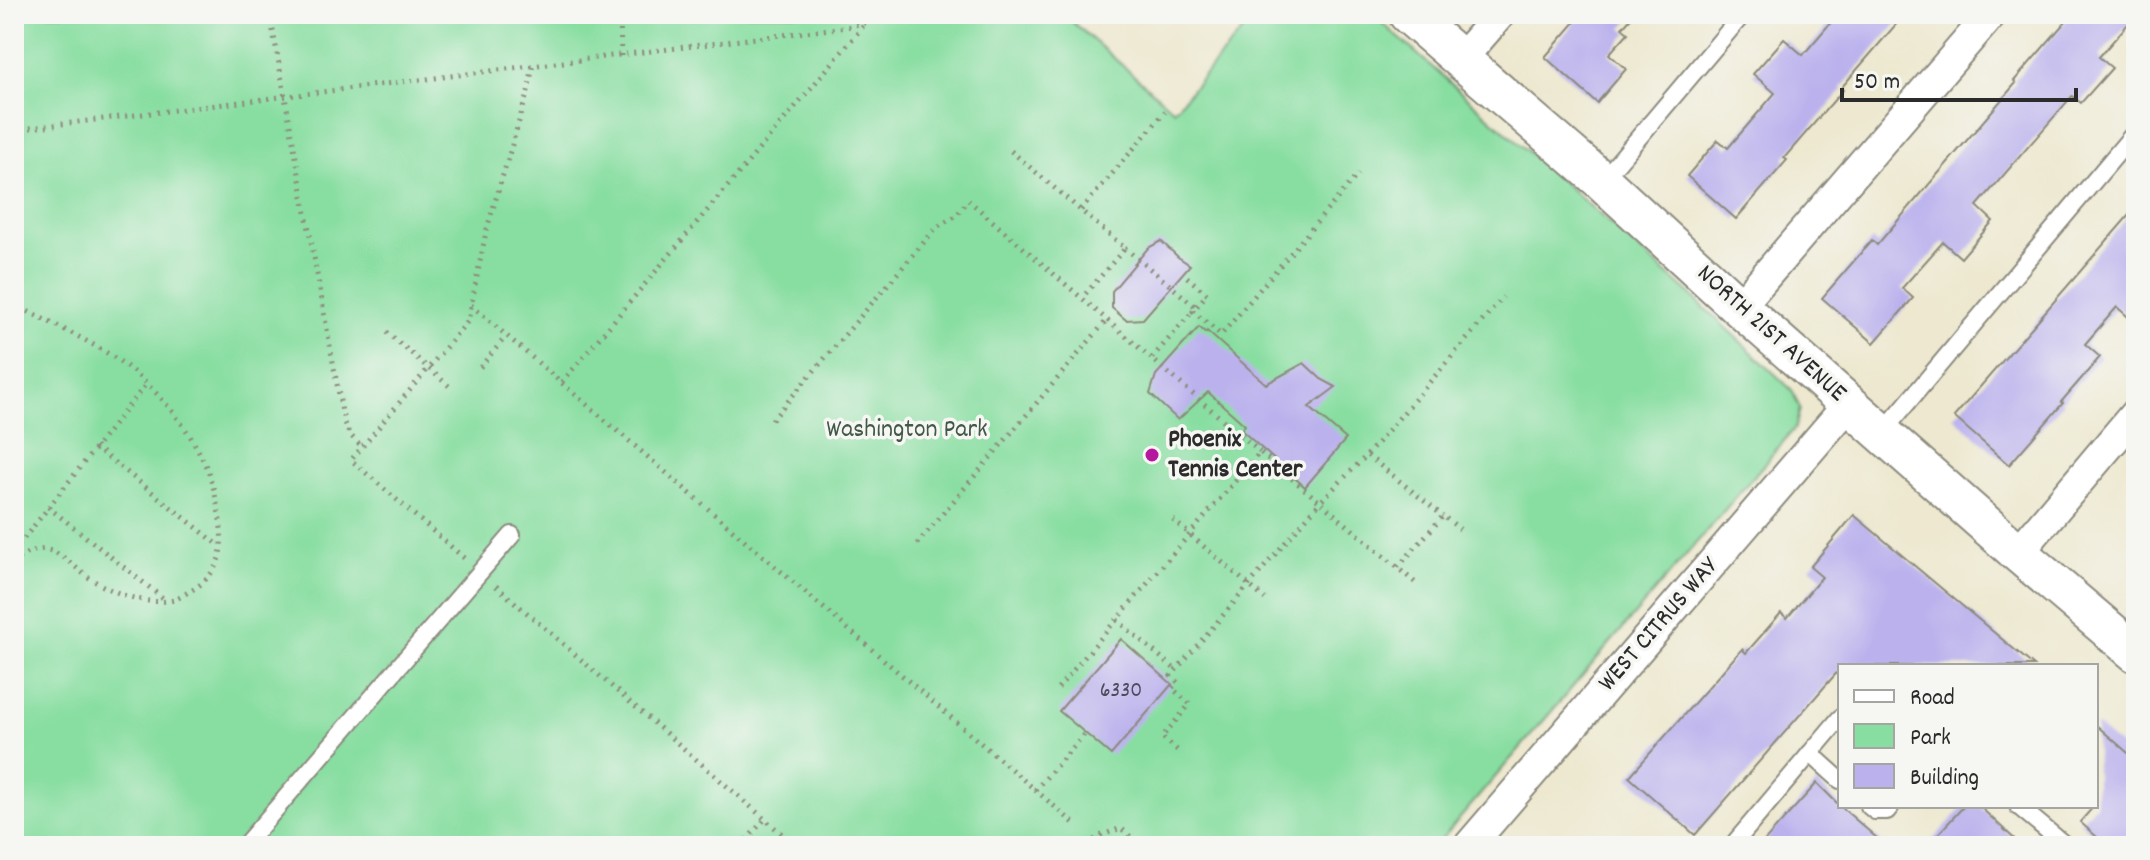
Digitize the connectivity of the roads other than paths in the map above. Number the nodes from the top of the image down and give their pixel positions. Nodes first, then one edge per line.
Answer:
1 (1408, 14) edge
2 (1500, 14) edge
3 (1743, 14) edge
4 (1991, 14) edge
5 (1460, 60) junction
6 (2136, 131) edge
7 (1602, 181) junction
8 (1739, 307) junction
9 (1849, 404) junction
10 (2136, 413) edge
11 (1882, 433) junction
12 (512, 535) dead end
13 (2018, 553) junction
14 (2136, 653) edge
15 (1838, 720) edge
16 (1810, 753) junction
17 (1838, 778) edge
18 (1871, 808) edge
19 (1889, 808) edge
20 (2020, 808) edge
21 (244, 846) edge
22 (1469, 846) edge
23 (1732, 846) edge
24 (2066, 846) edge

1 - 5 street, NORTH 21ST AVENUE
2 - 5 street
3 - 7 lane
4 - 8 street
5 - 7 street, NORTH 21ST AVENUE
6 - 11 lane
7 - 8 street, NORTH 21ST AVENUE
8 - 9 street, NORTH 21ST AVENUE
9 - 11 street, NORTH 21ST AVENUE
9 - 22 street, WEST CITRUS WAY
10 - 13 street
11 - 13 street, NORTH 21ST AVENUE
12 - 21 lane
13 - 14 street, NORTH 21ST AVENUE
15 - 16 lane
16 - 17 lane
16 - 23 lane
18 - 19 lane
20 - 24 lane

